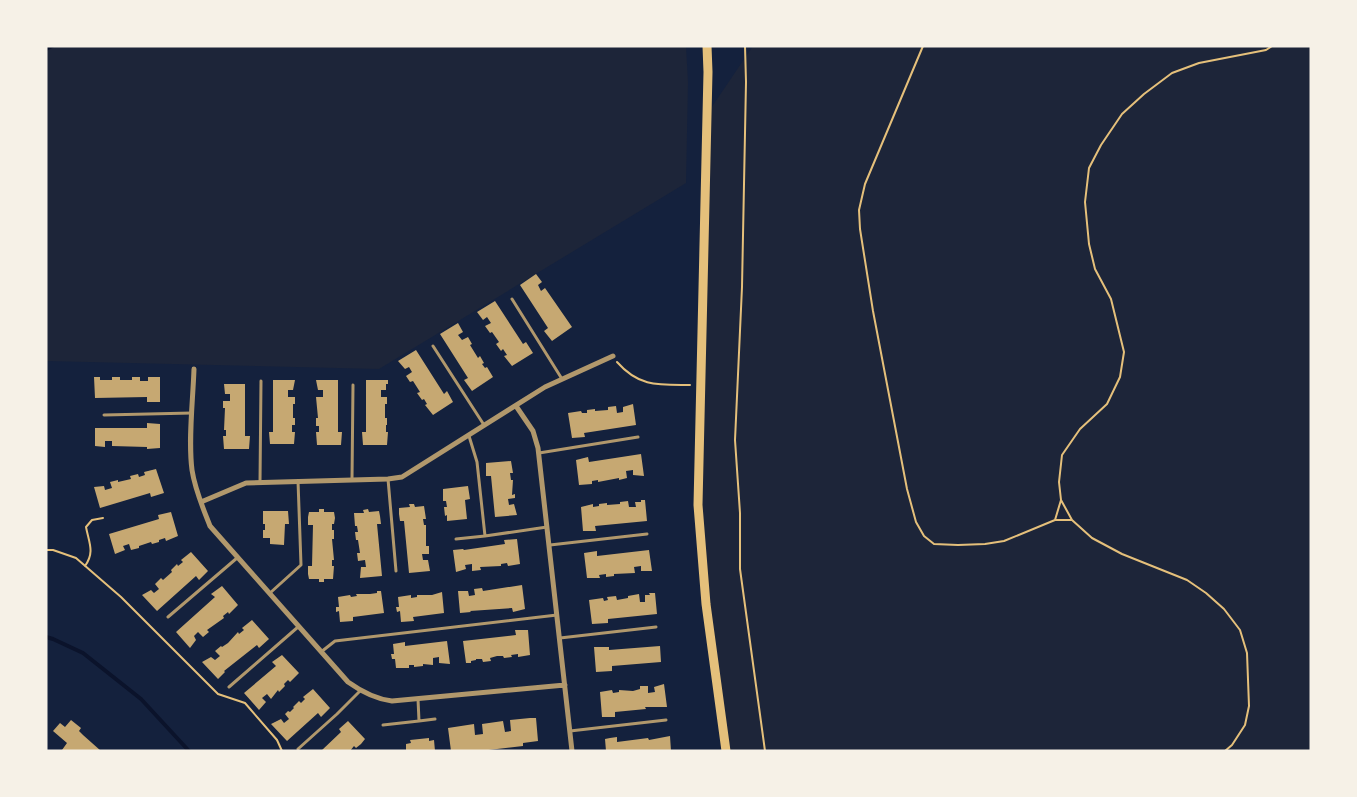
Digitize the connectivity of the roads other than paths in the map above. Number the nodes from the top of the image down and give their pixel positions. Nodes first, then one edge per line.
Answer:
1 (706, 46) edge
2 (512, 299) dead end
3 (433, 346) dead end
4 (613, 356) road end
5 (194, 369) dead end
6 (562, 380) junction
7 (261, 381) dead end
8 (354, 385) dead end
9 (516, 406) junction
10 (192, 413) junction
11 (104, 415) dead end
12 (484, 426) junction
13 (468, 435) junction
14 (638, 437) dead end
15 (539, 453) junction
16 (352, 479) junction
17 (388, 479) junction
18 (298, 481) junction
19 (260, 482) junction
20 (201, 502) junction
21 (548, 527) junction
22 (647, 534) dead end
23 (485, 536) junction
24 (456, 539) dead end
25 (550, 546) junction
26 (237, 558) junction
27 (396, 570) dead end
28 (269, 594) junction
29 (557, 614) junction
30 (168, 617) dead end
31 (298, 627) junction
32 (656, 627) dead end
33 (560, 638) junction
34 (321, 652) junction
35 (565, 685) junction
36 (229, 687) dead end
37 (360, 691) junction
38 (418, 699) junction
39 (435, 719) dead end
40 (666, 720) dead end
41 (419, 721) junction
42 (383, 725) dead end
43 (570, 731) junction
44 (298, 749) dead end
45 (572, 751) edge
46 (726, 751) edge

1 - 46 main road
2 - 6 lane
3 - 12 lane
4 - 6 street
5 - 10 street
6 - 9 street
7 - 19 lane
8 - 16 lane
9 - 12 street
9 - 15 street
10 - 11 lane
10 - 20 street
12 - 13 street
13 - 17 street
13 - 23 lane
14 - 15 lane
15 - 21 street
16 - 17 street
16 - 18 street
17 - 27 lane
18 - 19 street
18 - 28 lane
19 - 20 street
20 - 26 street
21 - 23 lane
21 - 25 street
22 - 25 lane
23 - 24 lane
25 - 29 street
26 - 28 street
26 - 30 lane
28 - 31 street
29 - 33 street
29 - 34 lane
31 - 34 street
31 - 36 lane
32 - 33 lane
33 - 35 street
34 - 37 street
35 - 38 street
35 - 43 street
37 - 38 street
37 - 44 lane
38 - 41 lane
39 - 41 lane
40 - 43 lane
41 - 42 lane
43 - 45 street

